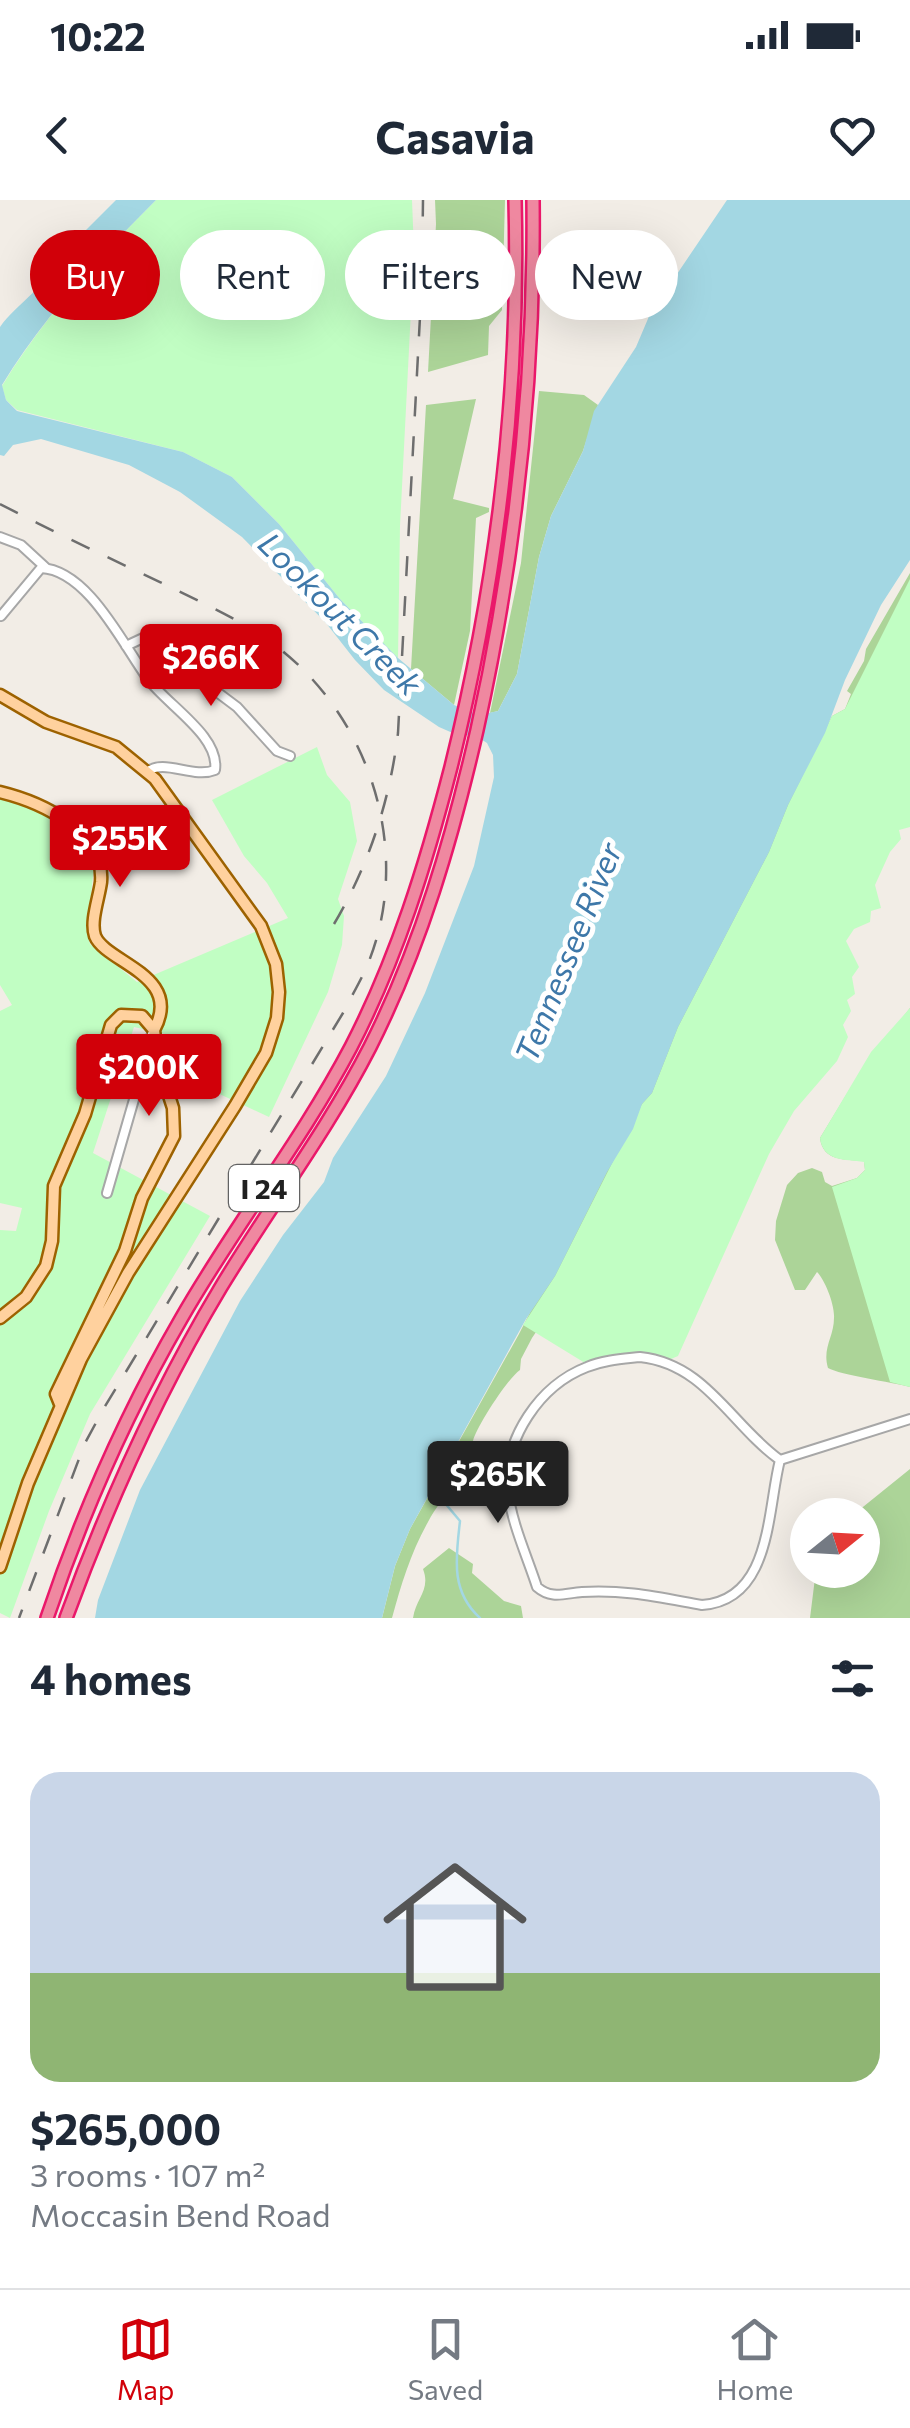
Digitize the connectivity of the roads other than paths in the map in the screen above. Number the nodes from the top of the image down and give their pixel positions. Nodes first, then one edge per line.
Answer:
1 (515, 200) edge
2 (533, 200) edge
3 (0, 537) edge
4 (46, 568) junction
5 (1, 616) edge
6 (126, 646) junction
7 (0, 695) edge
8 (290, 756) dead end
9 (147, 772) junction
10 (0, 792) edge
11 (154, 1030) junction
12 (107, 1193) dead end
13 (0, 1318) edge
14 (60, 1404) junction
15 (910, 1418) edge
16 (780, 1460) junction
17 (1, 1564) edge
18 (47, 1618) edge
19 (66, 1618) edge

1 - 18 highway, I 24
2 - 19 highway, I 24
3 - 4 street
4 - 5 street
4 - 6 street
6 - 8 street
6 - 9 street
7 - 9 main road
9 - 14 main road
10 - 11 main road
11 - 12 street
11 - 13 main road
11 - 14 main road
14 - 17 main road
15 - 16 street
16 - 16 street

